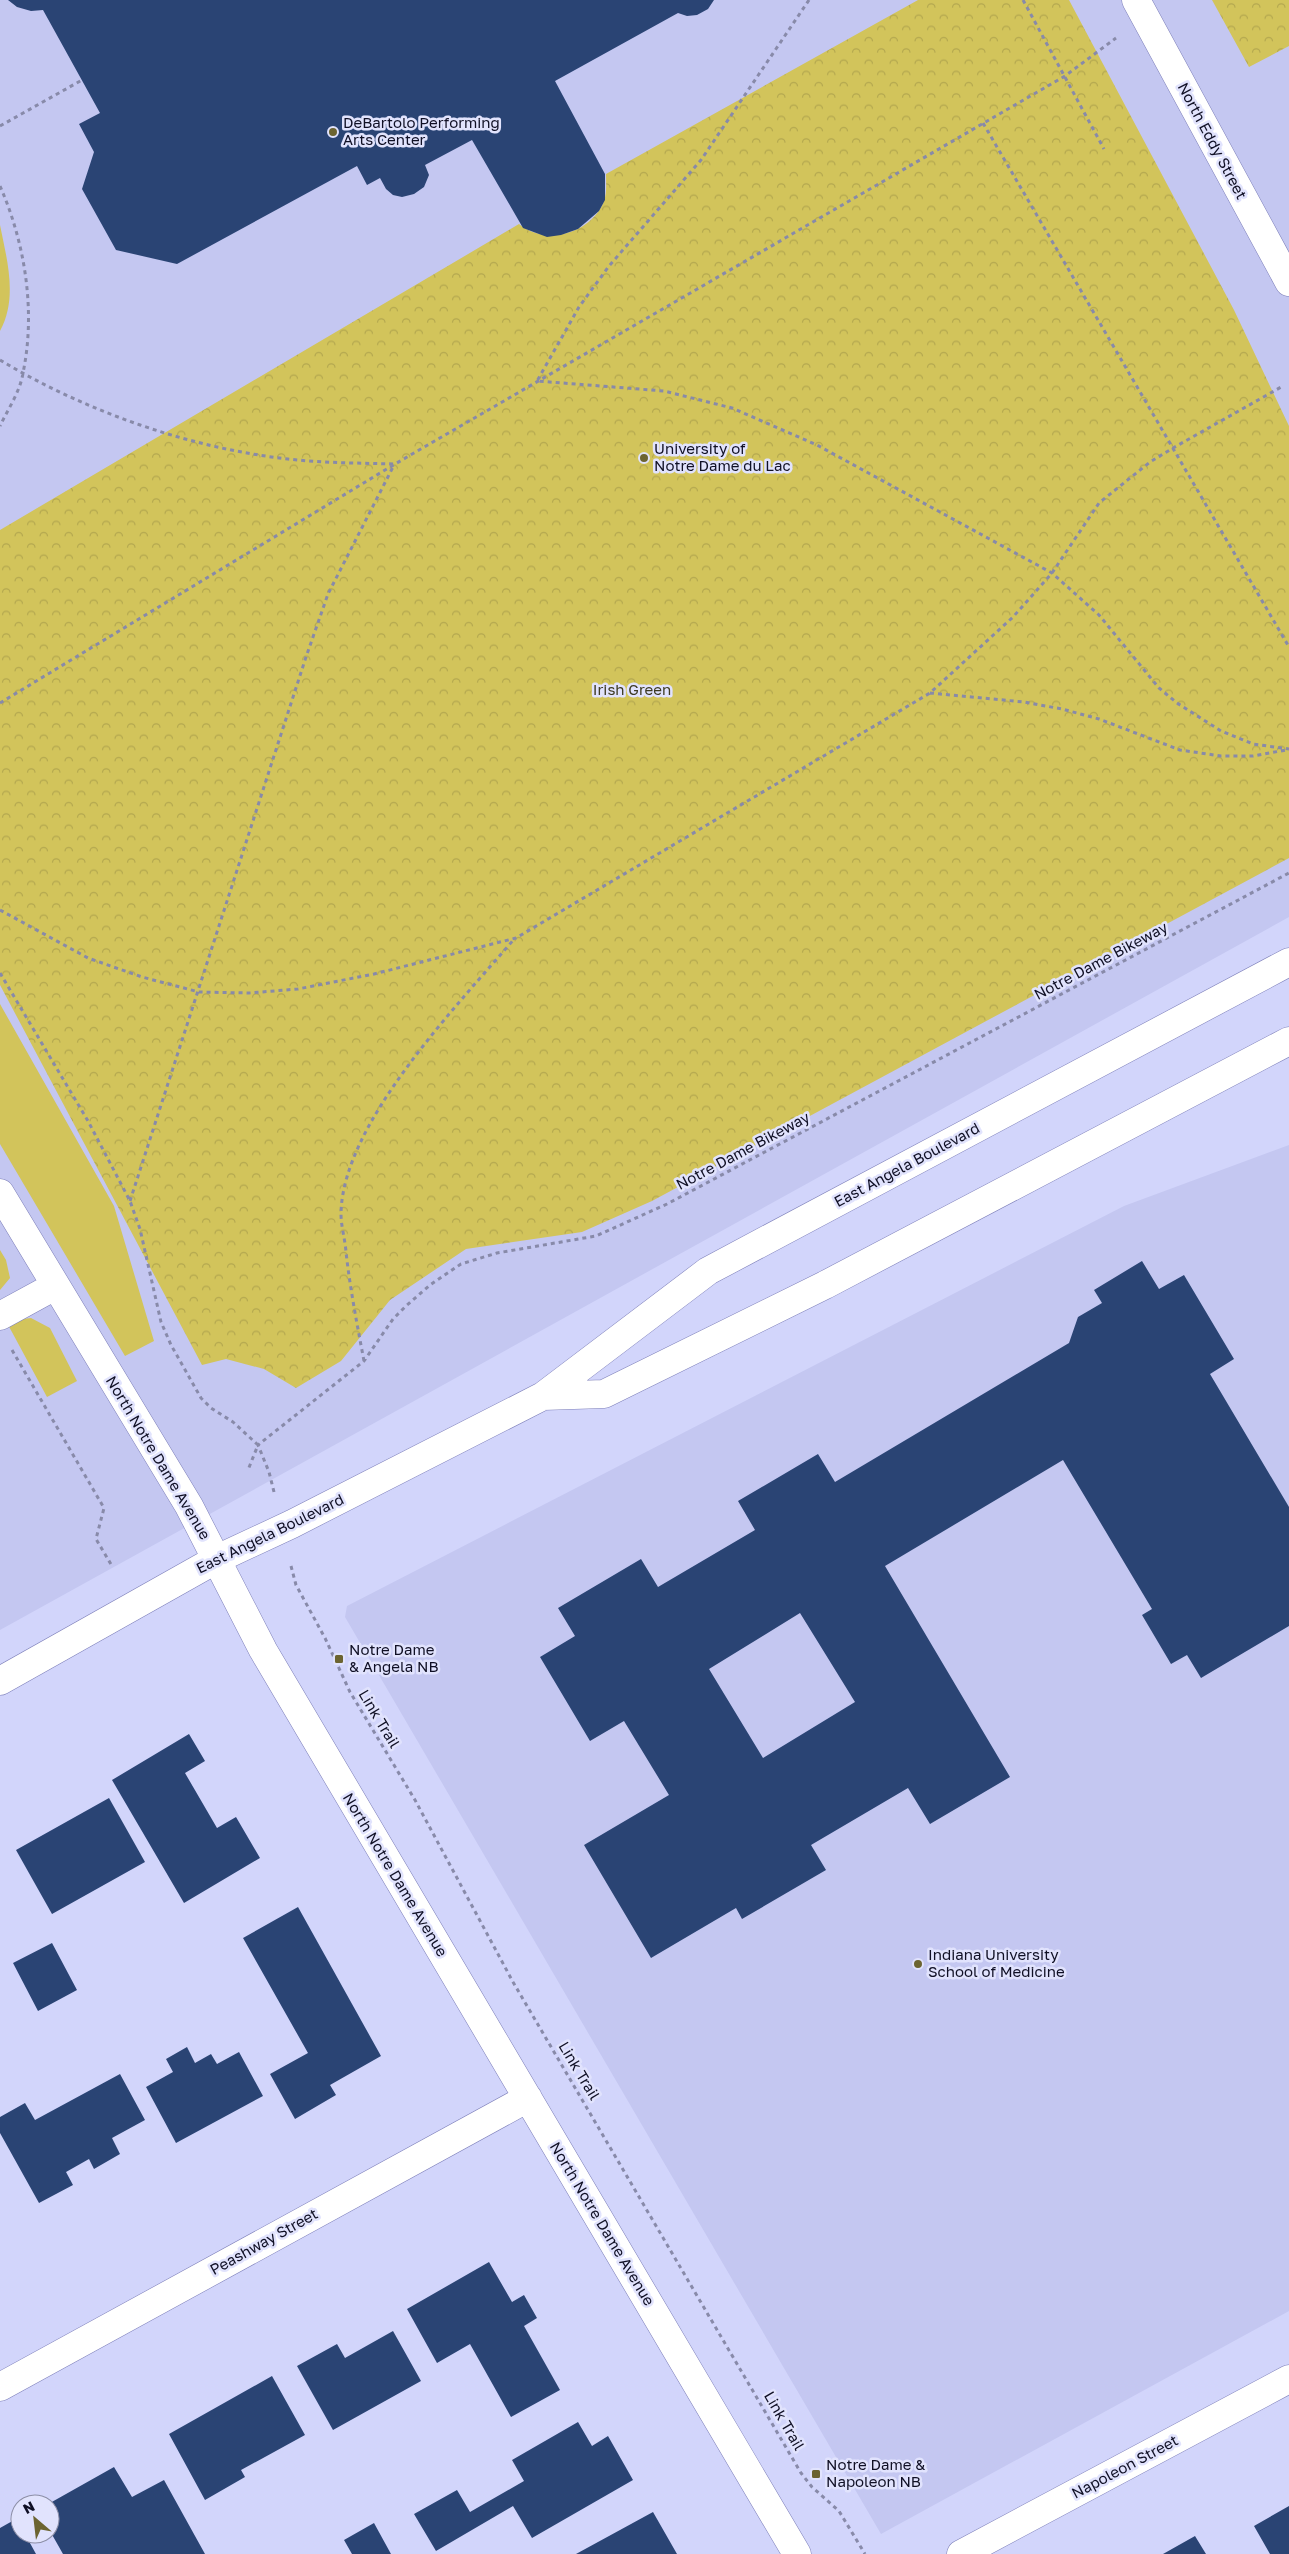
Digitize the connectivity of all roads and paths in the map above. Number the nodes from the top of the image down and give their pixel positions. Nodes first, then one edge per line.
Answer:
1 (809, 0) edge
2 (1024, 0) edge
3 (1136, 0) edge
4 (1118, 36) dead end
5 (1065, 76) junction
6 (82, 80) dead end
7 (983, 123) junction
8 (0, 126) edge
9 (1104, 149) dead end
10 (0, 186) edge
11 (1289, 282) edge
12 (0, 360) edge
13 (23, 374) junction
14 (537, 381) junction
15 (1283, 386) dead end
16 (0, 426) edge
17 (1173, 448) junction
18 (394, 464) junction
19 (1052, 573) junction
20 (1289, 647) edge
21 (930, 693) junction
22 (0, 703) edge
23 (1289, 749) edge
24 (1289, 873) edge
25 (0, 910) edge
26 (516, 938) junction
27 (1289, 962) edge
28 (0, 973) edge
29 (199, 992) junction
30 (1289, 1041) edge
31 (0, 1193) edge
32 (130, 1201) junction
33 (55, 1286) junction
34 (0, 1316) edge
35 (10, 1347) dead end
36 (364, 1361) junction
37 (543, 1396) junction
38 (258, 1445) junction
39 (248, 1470) dead end
40 (269, 1472) dead end
41 (217, 1559) junction
42 (112, 1566) dead end
43 (296, 1585) dead end
44 (0, 1681) edge
45 (528, 2098) junction
46 (1289, 2380) edge
47 (0, 2387) edge
48 (797, 2554) edge
49 (865, 2554) edge
50 (961, 2554) edge

1 - 14 path
2 - 5 path
3 - 11 street, North Eddy Street
4 - 5 path
5 - 7 path
5 - 9 path
6 - 8 path
7 - 14 path
7 - 17 path
10 - 13 path
12 - 13 path
13 - 16 path
13 - 18 path
14 - 18 path
14 - 19 path
15 - 17 path
17 - 19 path
17 - 20 path
18 - 22 path
18 - 29 path
19 - 21 path
19 - 23 path
21 - 23 path
21 - 26 path
24 - 36 path, Notre Dame Bikeway
25 - 29 path
26 - 29 path
26 - 36 path
27 - 37 street, East Angela Boulevard
28 - 32 path
29 - 32 path
30 - 37 street, East Angela Boulevard
31 - 33 street, North Notre Dame Avenue
32 - 38 path
33 - 34 street
33 - 41 street, North Notre Dame Avenue
35 - 42 path
36 - 38 path, Notre Dame Bikeway
37 - 41 street, East Angela Boulevard
38 - 39 path
38 - 40 path
41 - 44 street, East Angela Boulevard
41 - 45 street, North Notre Dame Avenue
43 - 49 path, Link Trail
45 - 47 street, Peashway Street
45 - 48 street, North Notre Dame Avenue
46 - 50 street, Napoleon Street

